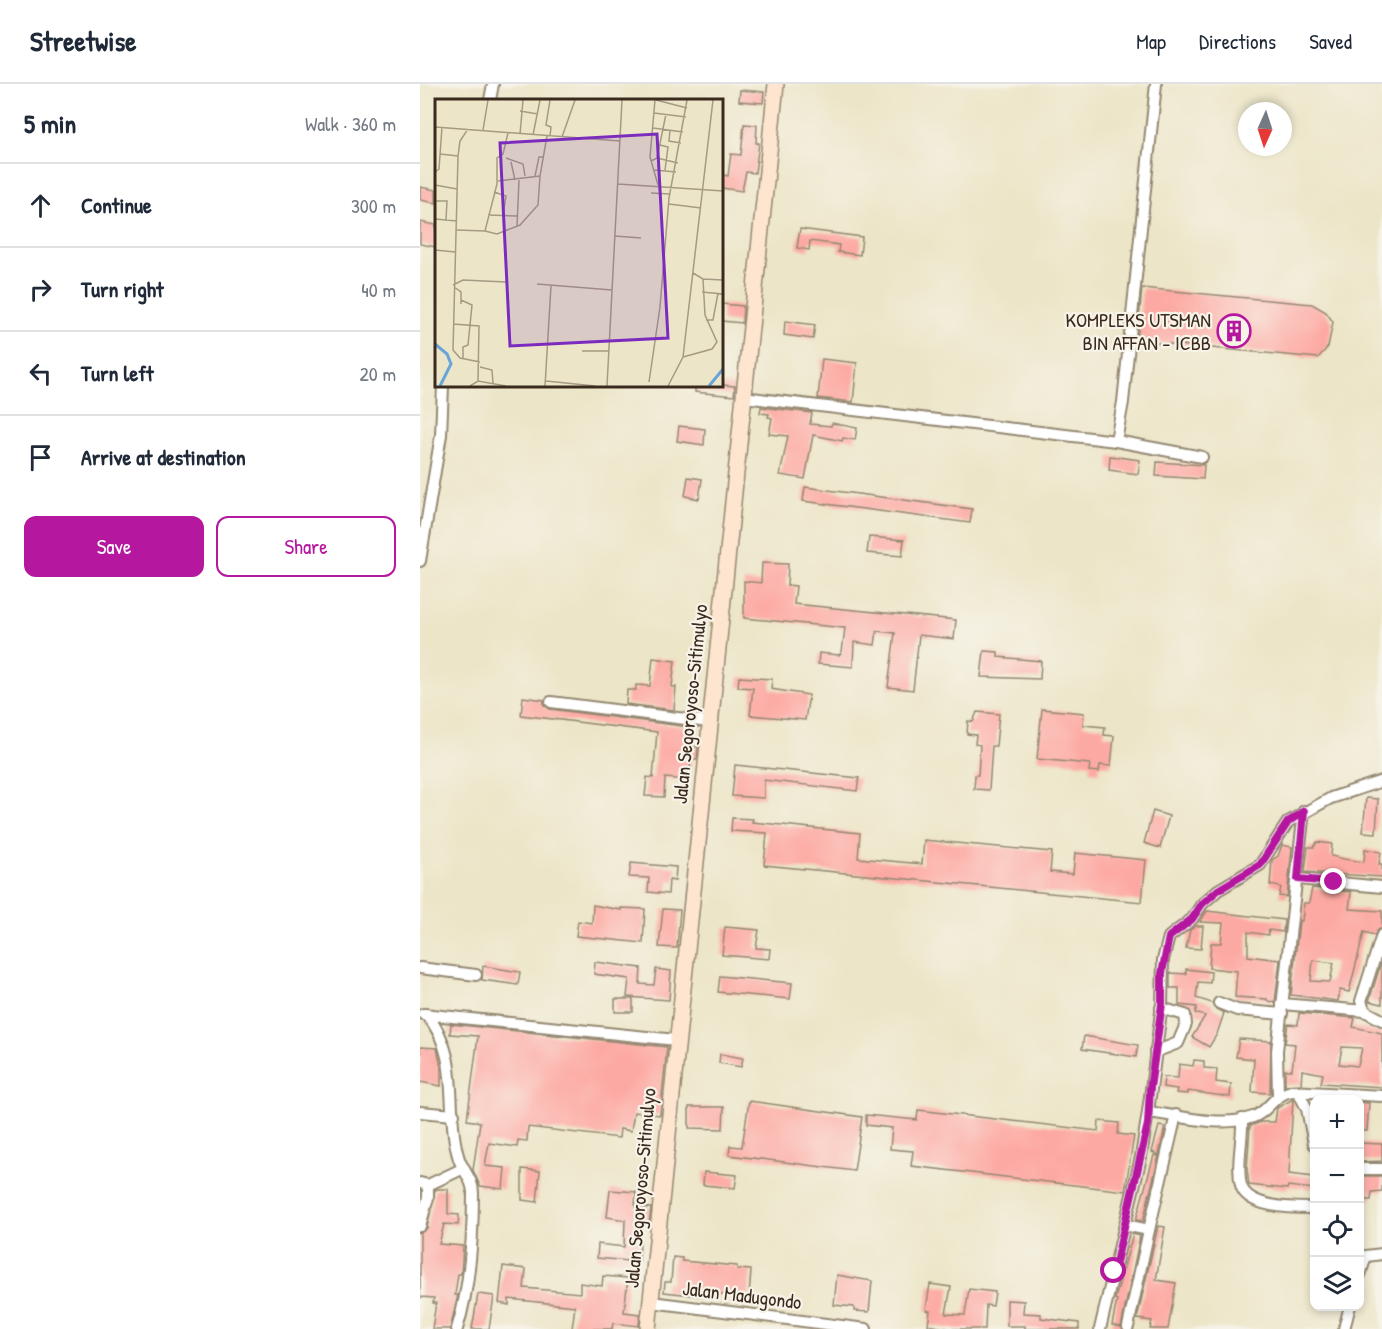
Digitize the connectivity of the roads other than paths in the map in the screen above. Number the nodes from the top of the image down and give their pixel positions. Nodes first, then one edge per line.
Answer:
1 (493, 84) edge
2 (776, 84) edge
3 (1156, 84) edge
4 (490, 99) edge
5 (443, 387) edge
6 (743, 397) junction
7 (1116, 441) junction
8 (1202, 457) dead end
9 (420, 561) edge
10 (551, 702) dead end
11 (709, 722) junction
12 (1382, 781) edge
13 (1304, 811) junction
14 (1298, 879) junction
15 (1382, 886) edge
16 (1382, 935) edge
17 (1380, 947) edge
18 (420, 968) edge
19 (476, 975) dead end
20 (1219, 1003) dead end
21 (1161, 1008) junction
22 (1282, 1009) junction
23 (1365, 1011) junction
24 (423, 1014) edge
25 (1382, 1020) edge
26 (676, 1040) junction
27 (1155, 1052) junction
28 (1298, 1091) junction
29 (1278, 1095) junction
30 (1382, 1096) edge
31 (420, 1112) edge
32 (1148, 1112) junction
33 (454, 1114) junction
34 (1176, 1115) junction
35 (1242, 1119) junction
36 (1310, 1124) edge
37 (464, 1168) junction
38 (1364, 1169) edge
39 (1382, 1169) edge
40 (424, 1184) edge
41 (1310, 1208) edge
42 (1125, 1225) junction
43 (420, 1226) edge
44 (1149, 1230) junction
45 (1382, 1254) edge
46 (1364, 1261) edge
47 (651, 1302) junction
48 (1349, 1311) edge
49 (1128, 1327) dead end
50 (457, 1329) edge
51 (648, 1329) edge
52 (866, 1329) edge
53 (1100, 1329) edge
54 (1344, 1329) edge

1 - 4 street
2 - 6 main road, Jalan Segoroyoso-Sitimulyo
3 - 7 street
5 - 9 street
6 - 7 street
6 - 11 main road, Jalan Segoroyoso-Sitimulyo
7 - 8 street
10 - 11 street
11 - 26 main road, Jalan Segoroyoso-Sitimulyo
12 - 13 street
13 - 14 street
13 - 21 street
14 - 15 street
14 - 22 street
16 - 17 street
17 - 23 street
18 - 19 street
20 - 22 street
21 - 27 street
21 - 27 street
22 - 23 street
22 - 29 street
23 - 25 street
24 - 26 street
24 - 33 street
26 - 47 main road, Jalan Segoroyoso-Sitimulyo
27 - 32 street
28 - 29 street
28 - 30 street
28 - 36 street
29 - 35 street
31 - 33 street
32 - 34 street
32 - 42 street
33 - 37 street
34 - 35 street
34 - 44 street
35 - 41 street
37 - 40 street
37 - 50 street
38 - 39 street
40 - 43 street
42 - 44 street
42 - 53 street
44 - 49 street
45 - 46 street
47 - 51 main road, Jalan Segoroyoso-Sitimulyo
47 - 52 street, Jalan Madugondo
48 - 54 street

